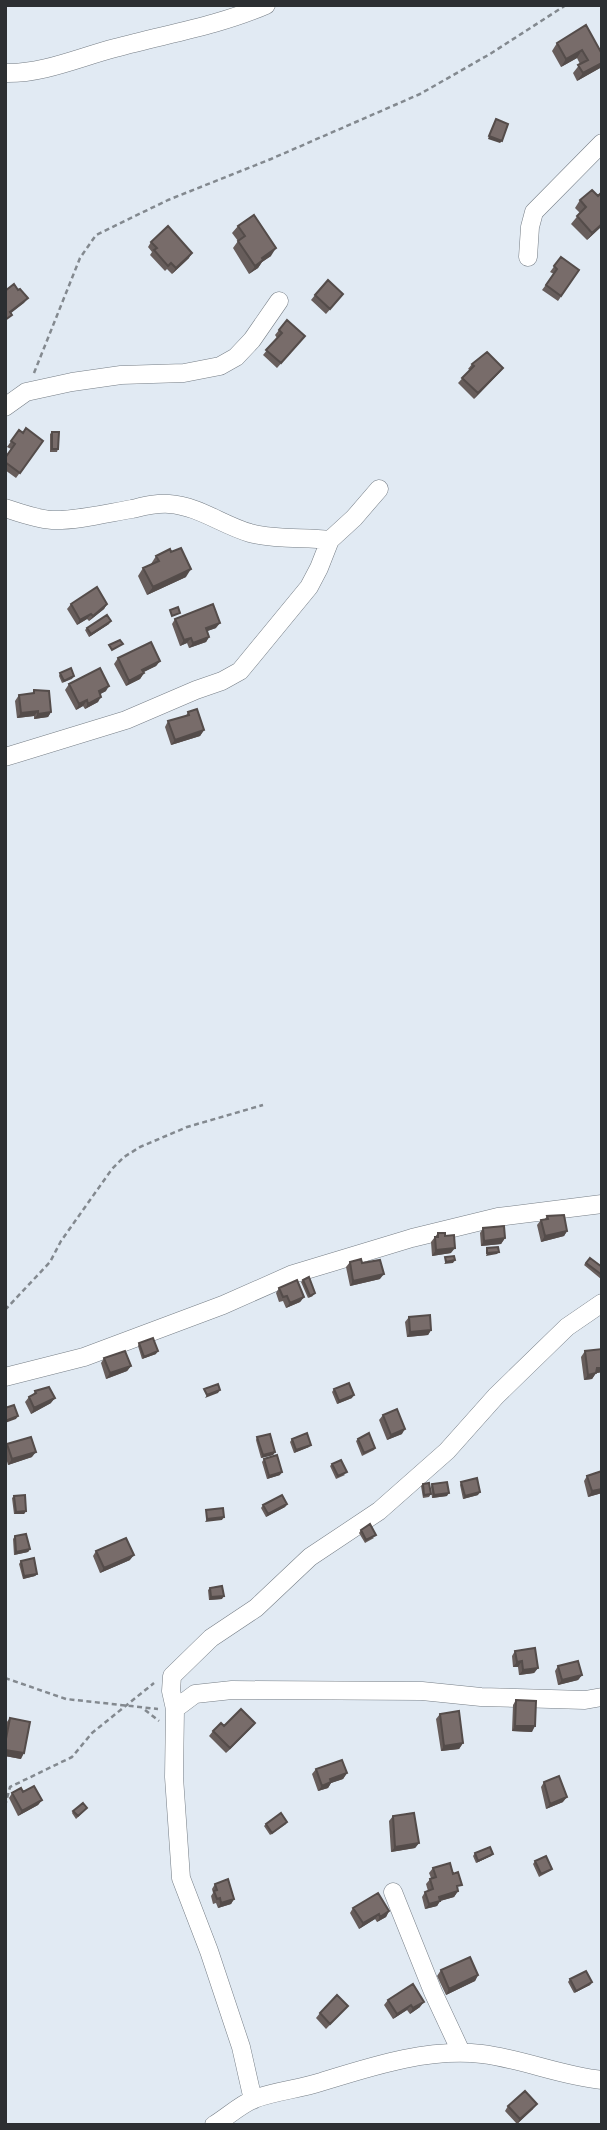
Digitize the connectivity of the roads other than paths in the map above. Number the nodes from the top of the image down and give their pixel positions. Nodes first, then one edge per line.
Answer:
1 (266, 5) edge
2 (5, 73) edge
3 (602, 143) edge
4 (527, 257) dead end
5 (279, 301) dead end
6 (5, 407) edge
7 (379, 489) dead end
8 (5, 508) edge
9 (330, 540) junction
10 (5, 757) edge
11 (602, 1204) edge
12 (602, 1303) edge
13 (5, 1377) edge
14 (602, 1697) edge
15 (175, 1709) junction
16 (393, 1892) dead end
17 (461, 2052) junction
18 (602, 2080) edge
19 (253, 2100) junction
20 (214, 2125) edge

1 - 2 street
3 - 4 street
5 - 6 street
7 - 9 street
8 - 9 street
9 - 10 street
11 - 13 street
12 - 15 street
14 - 15 street
15 - 19 street
16 - 17 street
17 - 18 street
17 - 19 street
19 - 20 street

